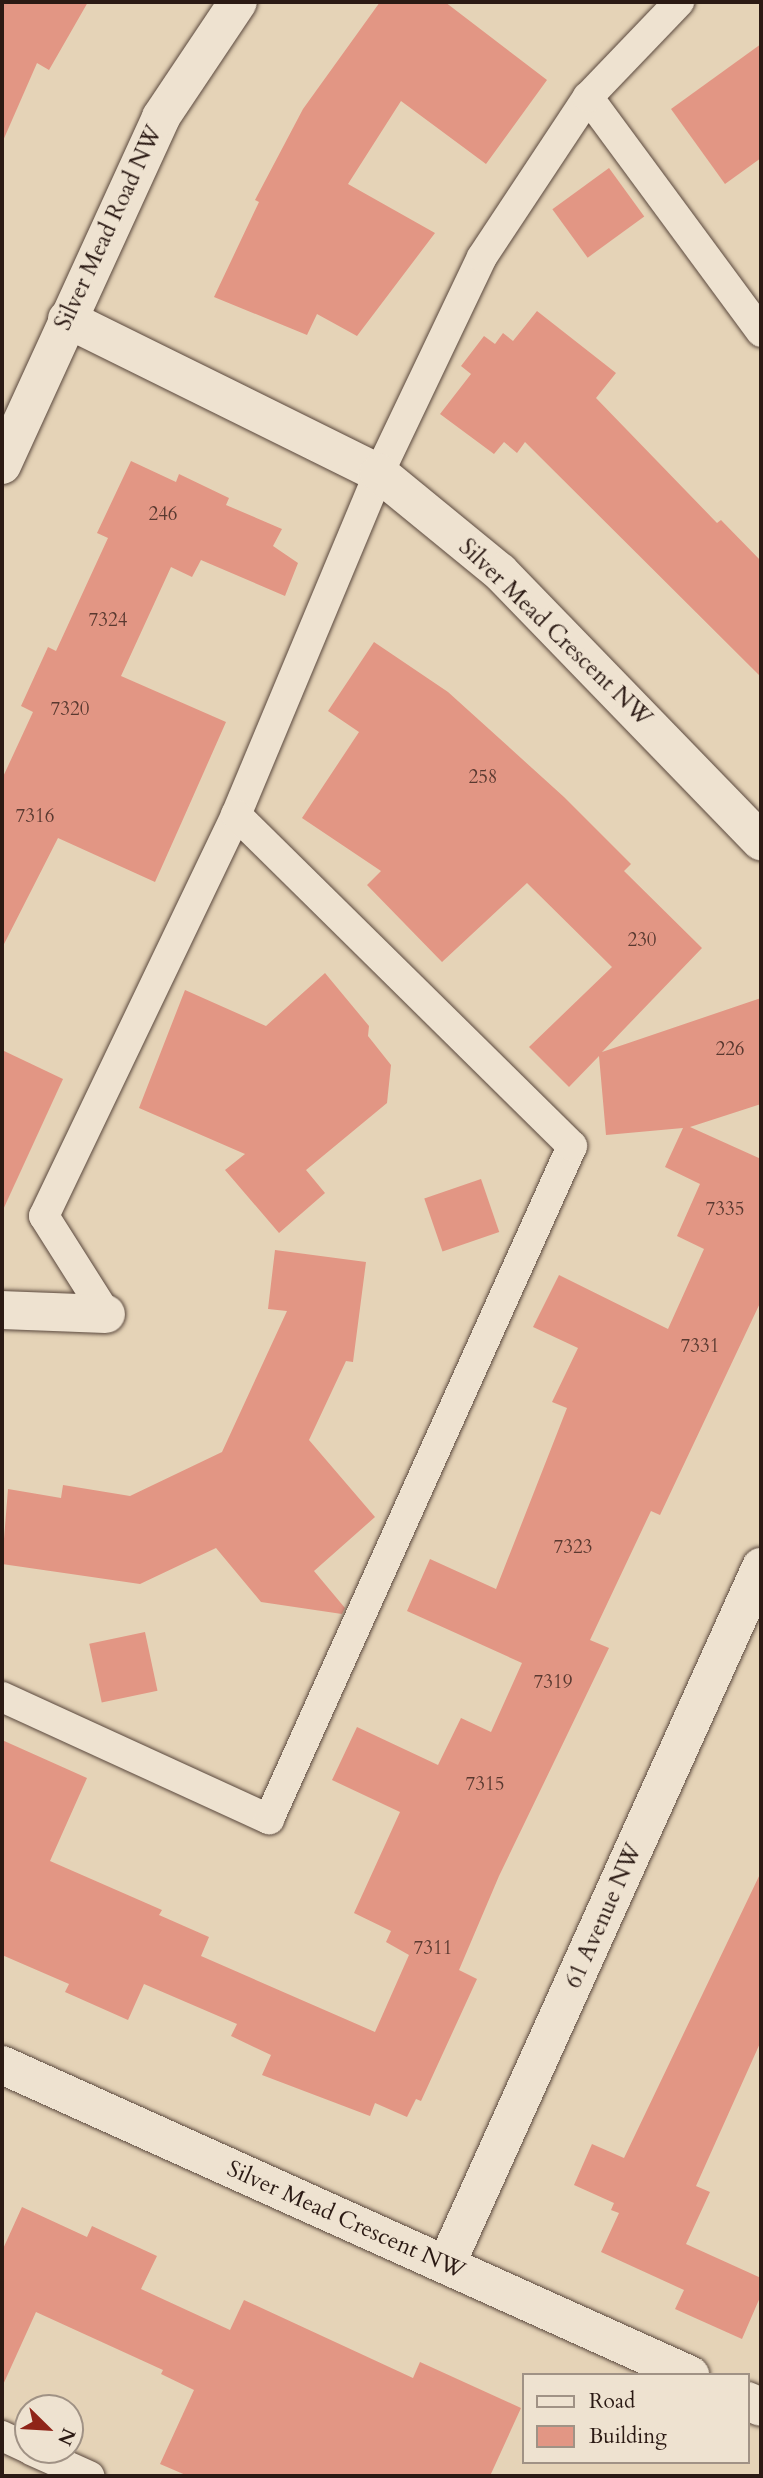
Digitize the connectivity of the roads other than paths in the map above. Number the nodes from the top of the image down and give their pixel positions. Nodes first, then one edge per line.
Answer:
1 (238, 2) edge
2 (679, 2) edge
3 (588, 97) junction
4 (67, 319) junction
5 (761, 332) edge
6 (2, 465) edge
7 (379, 472) junction
8 (236, 815) junction
9 (761, 841) edge
10 (2, 1310) edge
11 (106, 1314) joint
12 (761, 1567) edge
13 (2, 1697) edge
14 (2, 2066) edge
15 (446, 2265) junction
16 (686, 2373) edge
17 (63, 2464) edge
18 (89, 2476) edge

1 - 4 street, Silver Mead Road NW
2 - 3 lane
3 - 5 lane
3 - 7 lane
4 - 6 street, Silver Mead Road NW
4 - 7 street, Silver Mead Crescent NW
7 - 8 lane
7 - 9 street, Silver Mead Crescent NW
8 - 11 lane
8 - 13 lane
10 - 11 street
12 - 15 street, 61 Avenue NW
14 - 15 street, Silver Mead Crescent NW
15 - 16 street, Silver Mead Crescent NW
17 - 18 lane

